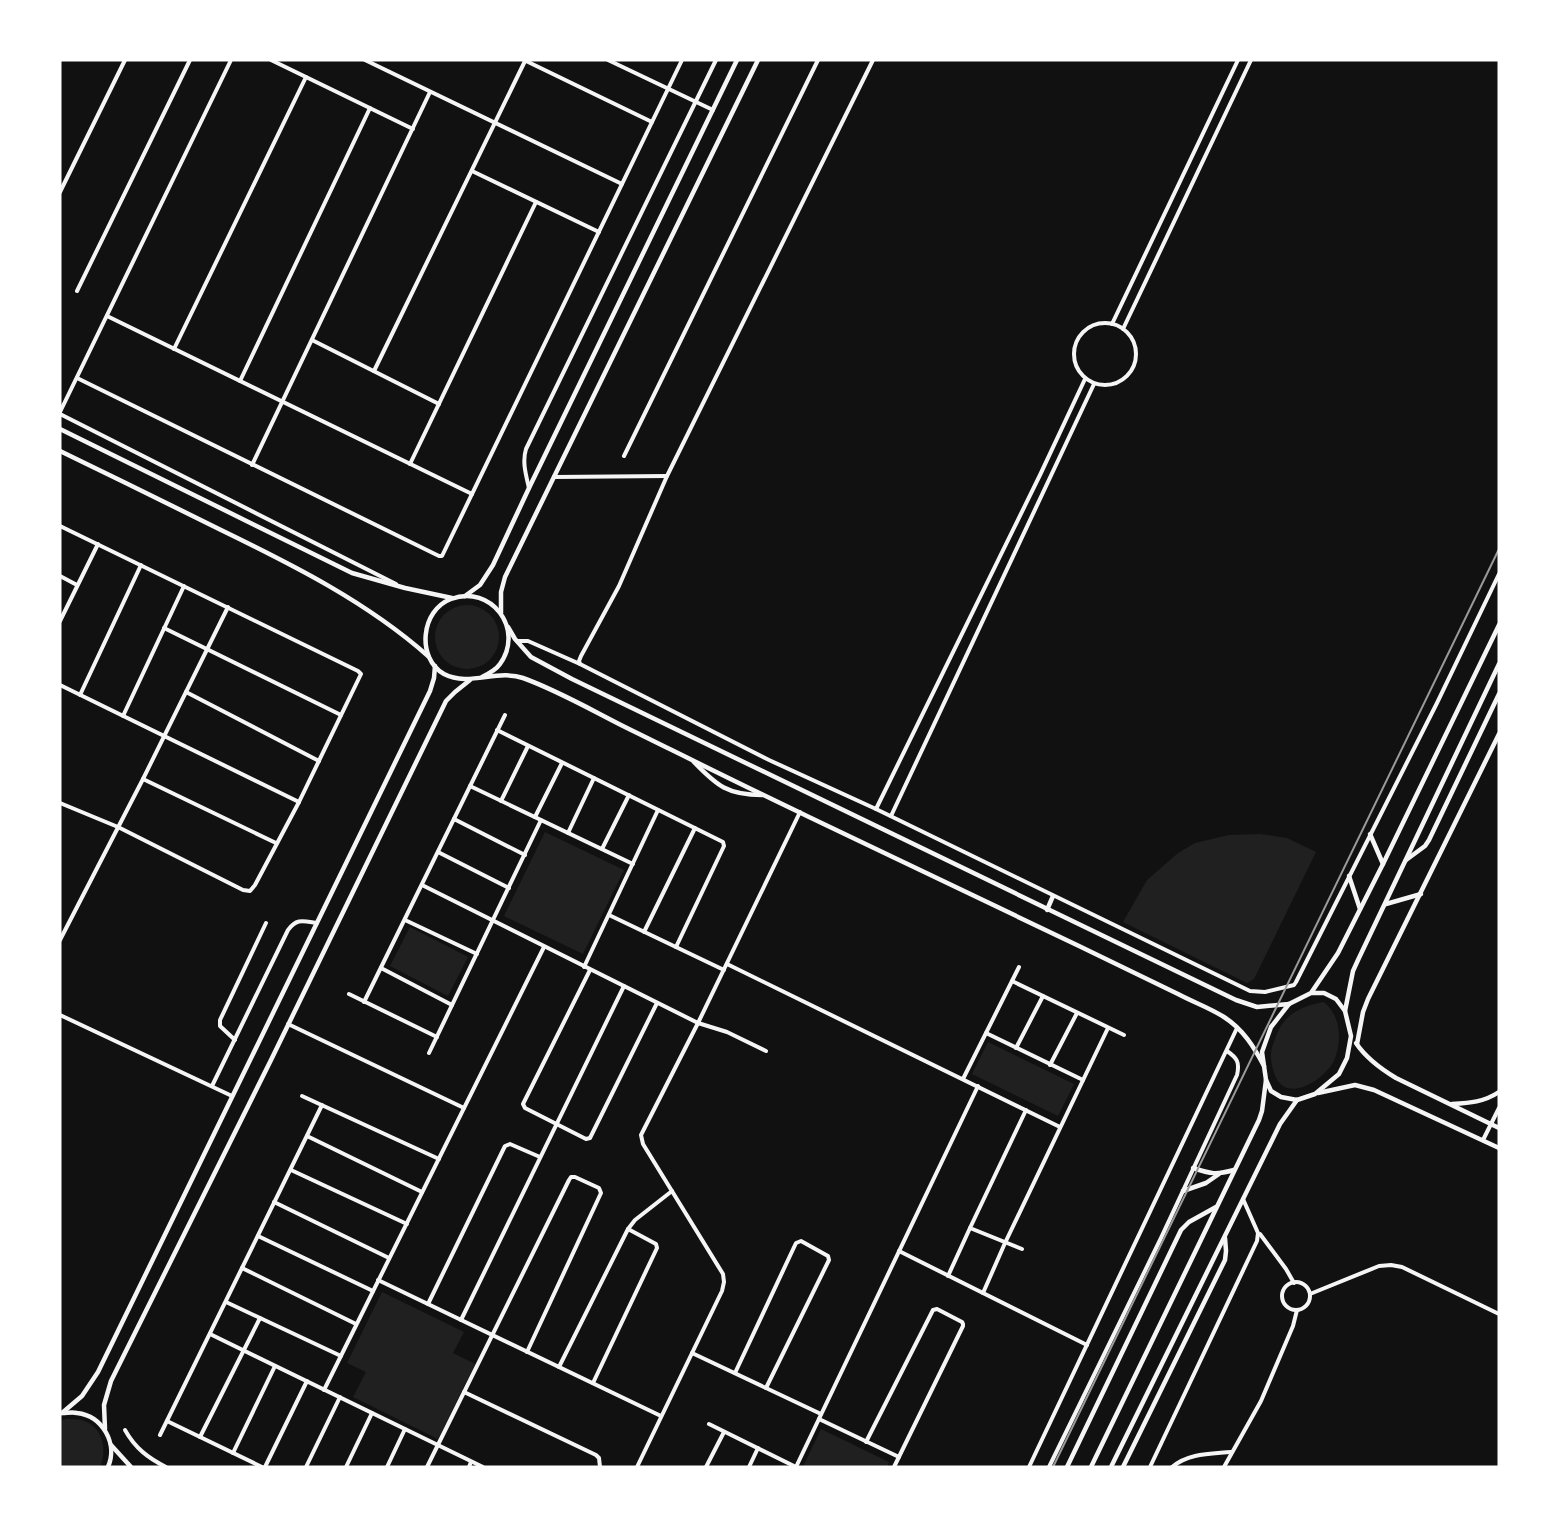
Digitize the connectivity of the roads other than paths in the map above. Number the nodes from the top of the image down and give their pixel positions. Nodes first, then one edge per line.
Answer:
1 (125, 60) edge
2 (190, 60) edge
3 (231, 60) edge
4 (272, 60) edge
5 (365, 60) edge
6 (608, 60) edge
7 (682, 60) edge
8 (716, 60) edge
9 (737, 60) edge
10 (758, 60) edge
11 (818, 60) edge
12 (873, 60) edge
13 (1238, 60) edge
14 (1251, 60) edge
15 (524, 61) edge
16 (306, 77) junction
17 (668, 89) junction
18 (430, 92) junction
19 (694, 102) junction
20 (370, 108) junction
21 (713, 110) junction
22 (652, 122) junction
23 (495, 123) junction
24 (413, 129) junction
25 (472, 171) junction
26 (622, 184) junction
27 (60, 192) edge
28 (536, 202) junction
29 (599, 232) junction
30 (77, 291) dead end
31 (107, 316) junction
32 (1112, 324) junction
33 (1123, 329) junction
34 (312, 340) junction
35 (174, 349) junction
36 (374, 371) junction
37 (77, 378) junction
38 (1085, 379) junction
39 (240, 381) junction
40 (1094, 384) junction
41 (282, 402) junction
42 (439, 404) junction
43 (60, 413) edge
44 (60, 429) edge
45 (60, 451) edge
46 (624, 456) dead end
47 (410, 464) junction
48 (252, 465) junction
49 (668, 476) junction
50 (554, 477) junction
51 (529, 488) junction
52 (472, 494) junction
53 (60, 526) edge
54 (98, 544) junction
55 (141, 565) junction
56 (1499, 574) edge
57 (60, 576) edge
58 (78, 585) junction
59 (184, 586) junction
60 (405, 588) junction
61 (465, 596) junction
62 (452, 598) junction
63 (228, 607) junction
64 (502, 614) junction
65 (60, 621) edge
66 (507, 624) junction
67 (1499, 625) edge
68 (164, 628) junction
69 (517, 640) junction
70 (207, 649) junction
71 (428, 656) junction
72 (580, 664) junction
73 (1499, 664) edge
74 (435, 666) junction
75 (482, 677) junction
76 (472, 679) junction
77 (60, 685) edge
78 (186, 692) junction
79 (1499, 694) edge
80 (80, 695) junction
81 (341, 715) junction
82 (505, 715) dead end
83 (123, 716) junction
84 (497, 730) junction
85 (1499, 734) edge
86 (164, 737) junction
87 (528, 746) junction
88 (320, 760) junction
89 (691, 760) junction
90 (562, 763) junction
91 (594, 778) junction
92 (143, 779) junction
93 (470, 786) junction
94 (629, 795) junction
95 (764, 795) junction
96 (501, 801) junction
97 (299, 802) junction
98 (60, 804) edge
99 (876, 809) junction
100 (658, 810) junction
101 (800, 812) junction
102 (891, 816) junction
103 (535, 817) junction
104 (454, 819) junction
105 (542, 820) junction
106 (118, 827) junction
107 (695, 828) junction
108 (568, 833) junction
109 (1370, 834) junction
110 (276, 843) junction
111 (602, 849) junction
112 (438, 852) junction
113 (525, 855) junction
114 (1406, 861) junction
115 (633, 864) junction
116 (1383, 864) junction
117 (1349, 876) junction
118 (422, 885) junction
119 (509, 888) junction
120 (1421, 894) junction
121 (1053, 896) junction
122 (1385, 904) junction
123 (1360, 909) junction
124 (1047, 910) junction
125 (609, 915) junction
126 (405, 920) junction
127 (493, 921) junction
128 (266, 923) dead end
129 (317, 923) junction
130 (644, 932) junction
131 (60, 940) edge
132 (544, 947) junction
133 (676, 947) junction
134 (477, 954) junction
135 (727, 964) junction
136 (584, 967) junction
137 (1019, 967) dead end
138 (381, 968) junction
139 (590, 970) junction
140 (723, 970) junction
141 (1012, 981) junction
142 (624, 986) junction
143 (1311, 993) junction
144 (349, 994) dead end
145 (1043, 996) junction
146 (364, 1002) junction
147 (657, 1003) junction
148 (1289, 1004) junction
149 (452, 1005) junction
150 (1345, 1011) junction
151 (1077, 1013) junction
152 (60, 1015) edge
153 (698, 1023) junction
154 (288, 1024) junction
155 (1108, 1028) junction
156 (1238, 1028) junction
157 (986, 1033) junction
158 (1124, 1035) dead end
159 (1351, 1036) junction
160 (437, 1037) junction
161 (235, 1040) junction
162 (1357, 1044) junction
163 (1016, 1048) junction
164 (766, 1051) dead end
165 (1227, 1051) junction
166 (429, 1053) dead end
167 (1050, 1065) junction
168 (1264, 1066) junction
169 (963, 1079) junction
170 (1083, 1080) junction
171 (1266, 1080) junction
172 (212, 1086) junction
173 (978, 1086) junction
174 (1499, 1092) edge
175 (1315, 1094) junction
176 (232, 1096) junction
177 (302, 1096) dead end
178 (1297, 1100) junction
179 (1450, 1104) junction
180 (322, 1105) junction
181 (464, 1108) junction
182 (1499, 1108) edge
183 (1026, 1110) junction
184 (556, 1123) junction
185 (1491, 1124) junction
186 (1060, 1127) junction
187 (1499, 1128) edge
188 (307, 1136) junction
189 (1483, 1140) junction
190 (1498, 1145) edge
191 (540, 1156) junction
192 (439, 1159) junction
193 (1193, 1168) junction
194 (291, 1170) junction
195 (1234, 1170) junction
196 (1219, 1174) junction
197 (672, 1191) junction
198 (1183, 1191) junction
199 (423, 1192) junction
200 (1243, 1198) junction
201 (274, 1202) junction
202 (1216, 1207) junction
203 (406, 1224) junction
204 (970, 1228) junction
205 (628, 1229) junction
206 (1258, 1233) junction
207 (258, 1236) junction
208 (1225, 1236) junction
209 (1005, 1243) junction
210 (1022, 1249) dead end
211 (899, 1251) junction
212 (390, 1258) junction
213 (242, 1268) junction
214 (948, 1276) junction
215 (378, 1280) junction
216 (1294, 1283) junction
217 (373, 1291) junction
218 (983, 1293) junction
219 (1310, 1294) junction
220 (226, 1302) junction
221 (428, 1304) junction
222 (1297, 1311) junction
223 (1499, 1314) edge
224 (260, 1318) junction
225 (461, 1320) junction
226 (356, 1324) junction
227 (210, 1334) junction
228 (493, 1335) junction
229 (1087, 1345) junction
230 (243, 1350) junction
231 (527, 1352) junction
232 (692, 1353) junction
233 (340, 1356) junction
234 (275, 1366) junction
235 (559, 1367) junction
236 (735, 1373) junction
237 (307, 1381) junction
238 (593, 1383) junction
239 (766, 1388) junction
240 (324, 1390) junction
241 (464, 1392) junction
242 (340, 1398) junction
243 (372, 1413) junction
244 (61, 1414) edge
245 (821, 1414) junction
246 (661, 1416) junction
247 (819, 1419) junction
248 (167, 1421) junction
249 (709, 1424) dead end
250 (105, 1429) junction
251 (405, 1429) junction
252 (125, 1430) dead end
253 (724, 1432) junction
254 (160, 1435) dead end
255 (200, 1437) junction
256 (866, 1442) junction
257 (111, 1445) junction
258 (438, 1445) junction
259 (758, 1448) junction
260 (1232, 1452) junction
261 (233, 1453) junction
262 (899, 1458) junction
263 (471, 1462) junction
264 (108, 1467) edge
265 (131, 1467) edge
266 (166, 1467) edge
267 (263, 1467) edge
268 (306, 1467) edge
269 (346, 1467) edge
270 (387, 1467) edge
271 (427, 1467) edge
272 (469, 1467) edge
273 (483, 1467) edge
274 (600, 1467) edge
275 (637, 1467) edge
276 (706, 1467) edge
277 (749, 1467) edge
278 (796, 1467) edge
279 (894, 1467) edge
280 (1029, 1467) edge
281 (1049, 1467) edge
282 (1067, 1467) edge
283 (1090, 1467) edge
284 (1111, 1467) edge
285 (1123, 1467) edge
286 (1150, 1467) edge
287 (1172, 1467) edge
288 (1224, 1467) edge

1 - 27 street
2 - 30 street
3 - 31 street
4 - 16 street
5 - 18 street
6 - 17 street
7 - 17 street
8 - 19 street
9 - 21 street
10 - 50 street
11 - 46 street
12 - 49 street
13 - 32 street
14 - 33 street
15 - 22 street
15 - 23 street
16 - 20 street
16 - 35 street
17 - 19 street
17 - 22 street
18 - 23 street
18 - 24 street
19 - 21 street
19 - 51 street
20 - 24 street
20 - 39 street
21 - 51 street
22 - 26 street
23 - 25 street
23 - 26 street
24 - 34 street
25 - 28 street
25 - 36 street
26 - 29 street
28 - 29 street
28 - 42 street
29 - 52 street
31 - 35 street
31 - 37 street
32 - 33 street
32 - 38 street
33 - 40 street
34 - 36 street
34 - 41 street
35 - 39 street
36 - 42 street
37 - 43 street
37 - 48 street
38 - 40 street
38 - 99 street
39 - 41 street
40 - 102 street
41 - 47 street
41 - 48 street
42 - 47 street
43 - 60 street
44 - 60 street
45 - 71 street
47 - 52 street
48 - 52 street
49 - 50 street
49 - 72 street
50 - 64 street
51 - 61 street
53 - 54 street
54 - 55 street
54 - 58 street
55 - 59 street
55 - 80 street
56 - 109 street
57 - 58 street
58 - 65 street
59 - 63 street
59 - 68 street
60 - 62 street
61 - 62 street
61 - 64 street
62 - 71 street
63 - 70 street
63 - 81 street
64 - 66 street
66 - 69 street
66 - 75 street
67 - 116 street
68 - 70 street
68 - 83 street
69 - 72 street
69 - 124 street
70 - 78 street
70 - 81 street
71 - 74 street
72 - 99 street
73 - 114 street
74 - 76 street
74 - 129 street
75 - 76 street
75 - 89 street
76 - 154 street
77 - 80 street
78 - 86 street
78 - 88 street
79 - 114 street
80 - 83 street
81 - 88 street
82 - 84 street
83 - 86 street
84 - 87 street
84 - 93 street
85 - 120 street
86 - 92 street
86 - 97 street
87 - 90 street
87 - 96 street
88 - 97 street
89 - 95 street
89 - 95 street
90 - 91 street
90 - 103 street
91 - 94 street
91 - 108 street
92 - 106 street
92 - 110 street
93 - 96 street
93 - 104 street
94 - 100 street
94 - 111 street
95 - 101 street
96 - 103 street
97 - 110 street
98 - 106 street
99 - 102 street
100 - 107 street
100 - 115 street
101 - 135 street
101 - 156 street
102 - 121 street
103 - 105 street
104 - 112 street
104 - 113 street
105 - 108 street
105 - 113 street
106 - 110 street
106 - 131 street
107 - 130 street
107 - 133 street
108 - 111 street
109 - 116 street
109 - 117 street
111 - 115 street
112 - 118 street
112 - 119 street
113 - 119 street
114 - 122 street
115 - 125 street
116 - 123 street
117 - 121 street
117 - 123 street
118 - 126 street
118 - 127 street
119 - 127 street
120 - 122 street
120 - 162 street
121 - 124 street
122 - 150 street
123 - 143 street
124 - 148 street
125 - 130 street
125 - 136 street
126 - 134 street
126 - 138 street
127 - 132 street
127 - 134 street
128 - 161 street
129 - 161 street
129 - 176 street
130 - 133 street
132 - 136 street
132 - 181 street
133 - 140 street
134 - 149 street
135 - 140 street
135 - 169 street
136 - 139 street
137 - 141 street
138 - 146 street
138 - 149 street
139 - 142 street
139 - 184 street
140 - 153 street
141 - 145 street
141 - 157 street
142 - 147 street
142 - 184 street
143 - 148 street
143 - 150 street
144 - 146 street
145 - 151 street
145 - 163 street
146 - 160 street
147 - 153 street
147 - 184 street
148 - 168 street
149 - 160 street
150 - 159 street
151 - 155 street
151 - 167 street
152 - 172 street
153 - 164 street
153 - 197 street
154 - 181 street
154 - 250 street
155 - 158 street
155 - 170 street
156 - 165 street
156 - 168 street
157 - 163 street
157 - 169 street
159 - 162 street
159 - 175 street
160 - 166 street
161 - 172 street
162 - 179 street
163 - 167 street
165 - 193 street
165 - 229 street
167 - 170 street
168 - 171 street
169 - 173 street
170 - 186 street
171 - 178 street
171 - 195 street
172 - 176 street
173 - 183 street
173 - 211 street
174 - 179 street
175 - 178 street
175 - 189 street
176 - 244 street
177 - 180 street
178 - 200 street
179 - 185 street
180 - 188 street
180 - 192 street
181 - 192 street
182 - 185 street
183 - 186 street
183 - 204 street
184 - 191 street
185 - 187 street
185 - 189 street
186 - 209 street
188 - 194 street
188 - 199 street
189 - 190 street
191 - 221 street
191 - 225 street
192 - 199 street
193 - 196 street
193 - 198 street
194 - 201 street
194 - 203 street
195 - 196 street
195 - 202 street
196 - 198 street
197 - 205 street
197 - 232 street
198 - 281 street
199 - 203 street
200 - 206 street
200 - 208 street
201 - 207 street
201 - 212 street
202 - 282 street
202 - 283 street
203 - 212 street
204 - 209 street
204 - 214 street
205 - 235 street
205 - 238 street
206 - 216 street
206 - 286 street
207 - 213 street
207 - 217 street
208 - 284 street
208 - 285 street
209 - 210 street
209 - 218 street
211 - 214 street
211 - 245 street
212 - 215 street
213 - 220 street
213 - 226 street
214 - 218 street
215 - 217 street
215 - 221 street
216 - 219 street
216 - 222 street
217 - 226 street
218 - 229 street
219 - 222 street
219 - 223 street
220 - 224 street
220 - 227 street
221 - 225 street
222 - 260 street
224 - 230 street
224 - 233 street
225 - 228 street
226 - 233 street
227 - 230 street
227 - 248 street
228 - 231 street
228 - 231 street
228 - 241 street
229 - 280 street
230 - 234 street
230 - 255 street
231 - 235 street
232 - 236 street
232 - 246 street
233 - 240 street
234 - 237 street
234 - 261 street
235 - 238 street
236 - 239 street
236 - 239 street
237 - 240 street
237 - 267 street
238 - 246 street
239 - 245 street
240 - 242 street
241 - 258 street
241 - 274 street
242 - 243 street
242 - 268 street
243 - 251 street
243 - 269 street
244 - 250 street
245 - 247 street
246 - 275 street
247 - 256 street
247 - 278 street
248 - 254 street
248 - 255 street
249 - 253 street
250 - 257 street
251 - 258 street
251 - 270 street
252 - 266 street
253 - 259 street
253 - 276 street
255 - 261 street
256 - 262 street
256 - 262 street
257 - 264 street
257 - 265 street
258 - 263 street
258 - 271 street
259 - 277 street
259 - 278 street
260 - 287 street
260 - 288 street
261 - 267 street
262 - 279 street
263 - 272 street
263 - 273 street

